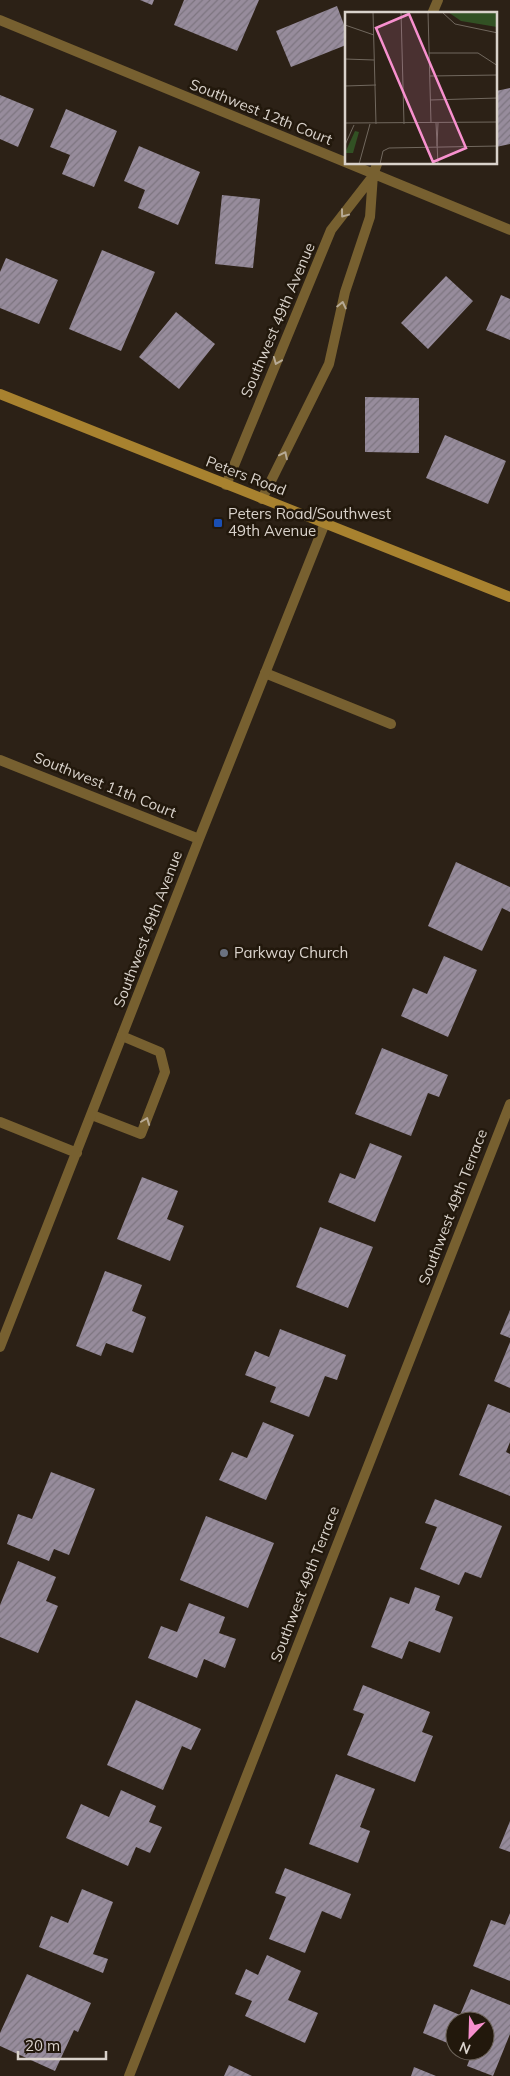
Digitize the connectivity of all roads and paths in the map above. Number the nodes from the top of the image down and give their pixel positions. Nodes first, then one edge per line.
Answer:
1 (438, 0) edge
2 (433, 12) edge
3 (0, 20) edge
4 (345, 163) edge
5 (349, 165) edge
6 (377, 165) edge
7 (373, 175) junction
8 (510, 230) edge
9 (0, 394) edge
10 (226, 485) junction
11 (262, 499) junction
12 (325, 523) junction
13 (510, 597) edge
14 (265, 673) junction
15 (391, 724) dead end
16 (0, 760) edge
17 (198, 839) junction
18 (122, 1036) junction
19 (510, 1104) edge
20 (92, 1115) junction
21 (0, 1122) edge
22 (77, 1153) junction
23 (0, 1347) edge
24 (129, 2076) edge

1 - 2 street
3 - 4 street, Southwest 12th Court
5 - 7 street, Southwest 12th Court
6 - 7 street, Southwest 49th Avenue
7 - 8 street, Southwest 12th Court
7 -> 10 street, Southwest 49th Avenue
11 -> 7 street, Southwest 49th Avenue
9 - 10 main road, Peters Road
10 - 11 main road, Peters Road
11 - 12 main road, Peters Road
12 - 13 main road, Peters Road
12 - 14 street, Southwest 49th Avenue
14 - 15 street
14 - 17 street, Southwest 49th Avenue
16 - 17 street, Southwest 11th Court
17 - 18 street, Southwest 49th Avenue
18 - 20 street, Southwest 49th Avenue
20 -> 18 street
19 - 24 street, Southwest 49th Terrace
20 - 22 street, Southwest 49th Avenue
21 - 22 street
22 - 23 street, Southwest 49th Avenue

